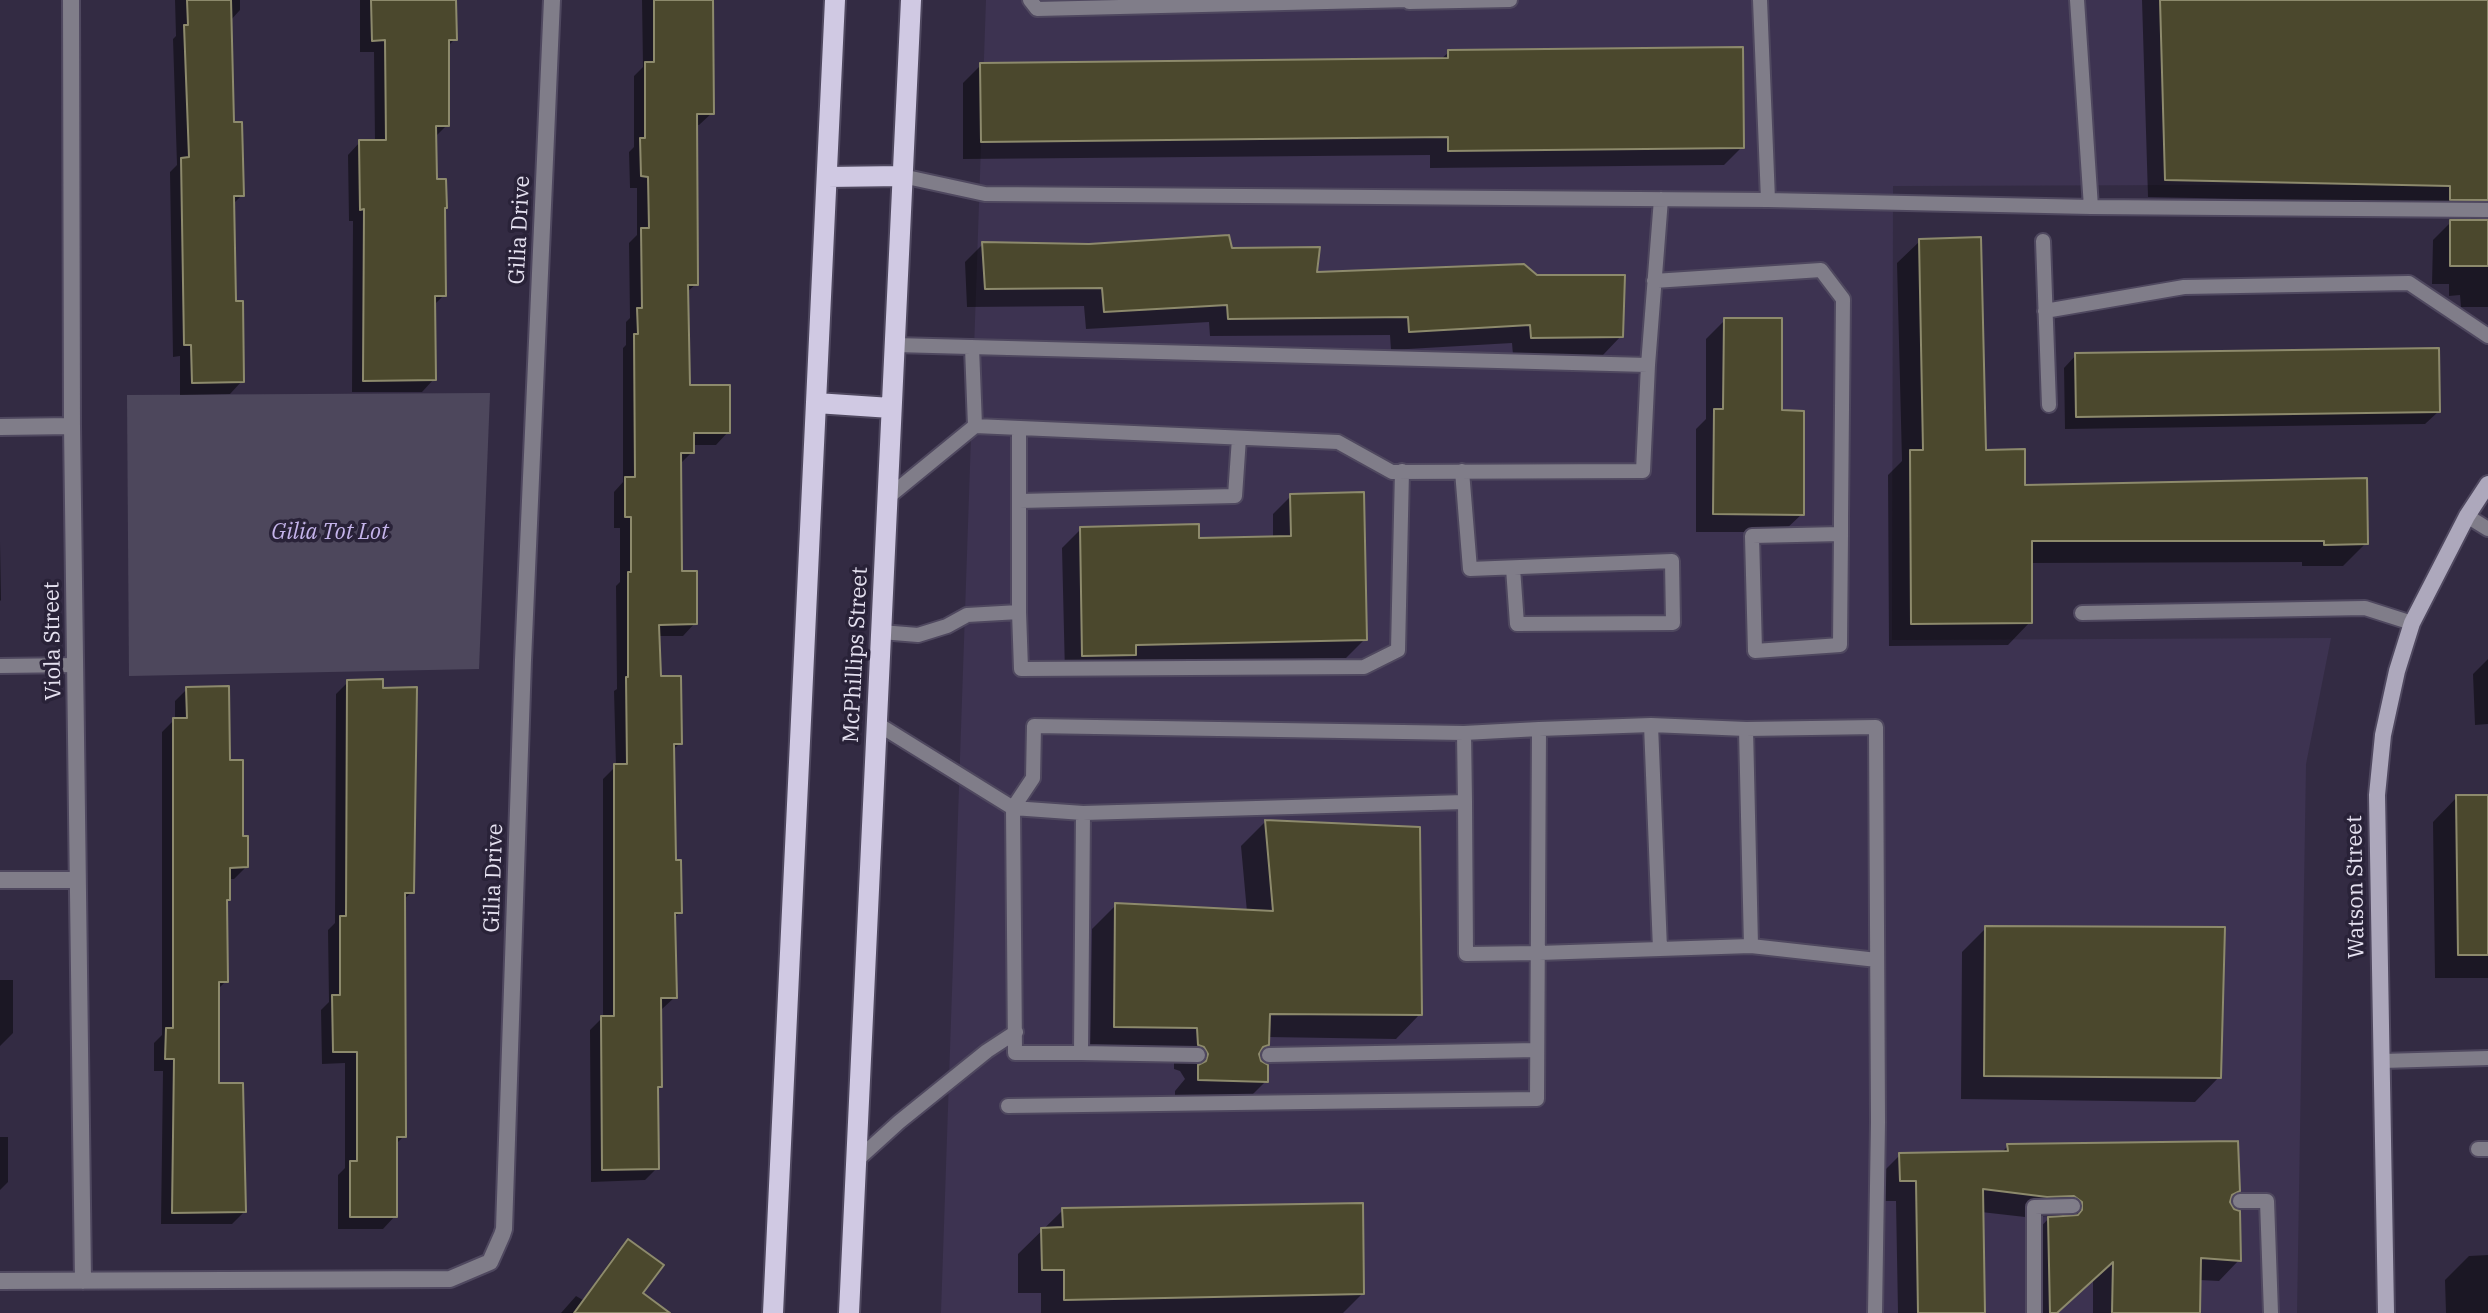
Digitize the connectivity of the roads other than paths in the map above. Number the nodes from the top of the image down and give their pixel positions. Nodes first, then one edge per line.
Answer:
1 (71, 0) edge
2 (552, 0) edge
3 (835, 0) edge
4 (911, 0) edge
5 (1030, 0) edge
6 (1510, 0) edge
7 (1760, 0) edge
8 (2077, 0) edge
9 (1409, 1) edge
10 (1233, 2) edge
11 (902, 176) junction
12 (827, 177) junction
13 (1661, 199) junction
14 (1768, 200) junction
15 (2091, 207) junction
16 (2488, 210) edge
17 (2043, 241) dead end
18 (1654, 281) junction
19 (2045, 311) junction
20 (2488, 336) edge
21 (895, 345) junction
22 (972, 347) junction
23 (1648, 365) junction
24 (816, 403) junction
25 (2049, 405) dead end
26 (891, 408) junction
27 (72, 426) junction
28 (975, 426) junction
29 (0, 427) edge
30 (1019, 428) junction
31 (1239, 438) junction
32 (1402, 471) junction
33 (1462, 471) junction
34 (2488, 484) edge
35 (887, 498) junction
36 (1019, 501) junction
37 (2467, 516) junction
38 (2488, 529) edge
39 (1841, 534) junction
40 (1513, 568) junction
41 (1019, 612) junction
42 (2082, 613) dead end
43 (2412, 623) junction
44 (881, 632) junction
45 (76, 665) junction
46 (0, 666) edge
47 (876, 723) junction
48 (1651, 725) junction
49 (1539, 729) junction
50 (1746, 729) junction
51 (1464, 733) junction
52 (1465, 802) junction
53 (1013, 808) junction
54 (1083, 813) junction
55 (0, 880) edge
56 (77, 880) junction
57 (1751, 946) junction
58 (1660, 949) junction
59 (1539, 953) junction
60 (1877, 960) junction
61 (1016, 1032) junction
62 (1537, 1050) junction
63 (1081, 1053) junction
64 (1198, 1055) dead end
65 (1269, 1055) dead end
66 (2488, 1058) edge
67 (2382, 1061) junction
68 (1008, 1106) dead end
69 (856, 1161) junction
70 (2240, 1201) dead end
71 (2073, 1206) dead end
72 (0, 1281) edge
73 (83, 1281) junction
74 (773, 1313) edge
75 (849, 1313) edge
76 (1875, 1313) edge
77 (2034, 1313) edge
78 (2271, 1313) edge
79 (2386, 1313) edge

1 - 27 street, Viola Street
2 - 73 street, Gilia Drive
3 - 12 main road
4 - 11 main road, McPhillips Street
5 - 10 lane
6 - 9 lane
7 - 14 lane
8 - 15 lane
9 - 10 lane
11 - 12 main road
11 - 13 lane
11 - 21 main road, McPhillips Street
12 - 24 main road
13 - 14 lane
13 - 18 lane
14 - 15 lane
15 - 16 lane
17 - 19 lane
18 - 23 lane
18 - 39 lane
19 - 20 lane
19 - 25 lane
21 - 22 lane
21 - 26 main road, McPhillips Street
22 - 23 lane
22 - 28 lane
23 - 33 lane
24 - 26 main road
24 - 74 main road
26 - 35 main road, McPhillips Street
27 - 29 street
27 - 45 street, Viola Street
28 - 30 lane
28 - 35 lane
30 - 31 lane
30 - 36 lane
31 - 32 lane
31 - 36 lane
32 - 33 lane
32 - 41 lane
33 - 40 lane
34 - 37 street, Watson Street
35 - 44 main road, McPhillips Street
36 - 41 lane
37 - 38 lane
37 - 43 street, Watson Street
39 - 39 lane
40 - 40 lane
41 - 44 lane
42 - 43 lane
43 - 67 street, Watson Street
44 - 47 main road, McPhillips Street
45 - 46 lane
45 - 56 street, Viola Street
47 - 53 lane
47 - 69 main road, McPhillips Street
48 - 49 lane
48 - 50 lane
48 - 58 lane
49 - 51 lane
49 - 59 lane
50 - 57 lane
50 - 60 lane
51 - 52 lane
51 - 53 lane
52 - 54 lane
52 - 59 lane
53 - 54 lane
53 - 61 lane
54 - 63 lane
55 - 56 street
56 - 73 street, Viola Street
57 - 58 lane
57 - 60 lane
58 - 59 lane
59 - 62 lane
60 - 76 lane
61 - 63 lane
61 - 69 lane
62 - 65 lane
62 - 68 lane
63 - 64 lane
66 - 67 lane
67 - 79 street, Watson Street
69 - 75 main road, McPhillips Street
70 - 78 lane
71 - 77 lane
72 - 73 street, Gilia Drive

